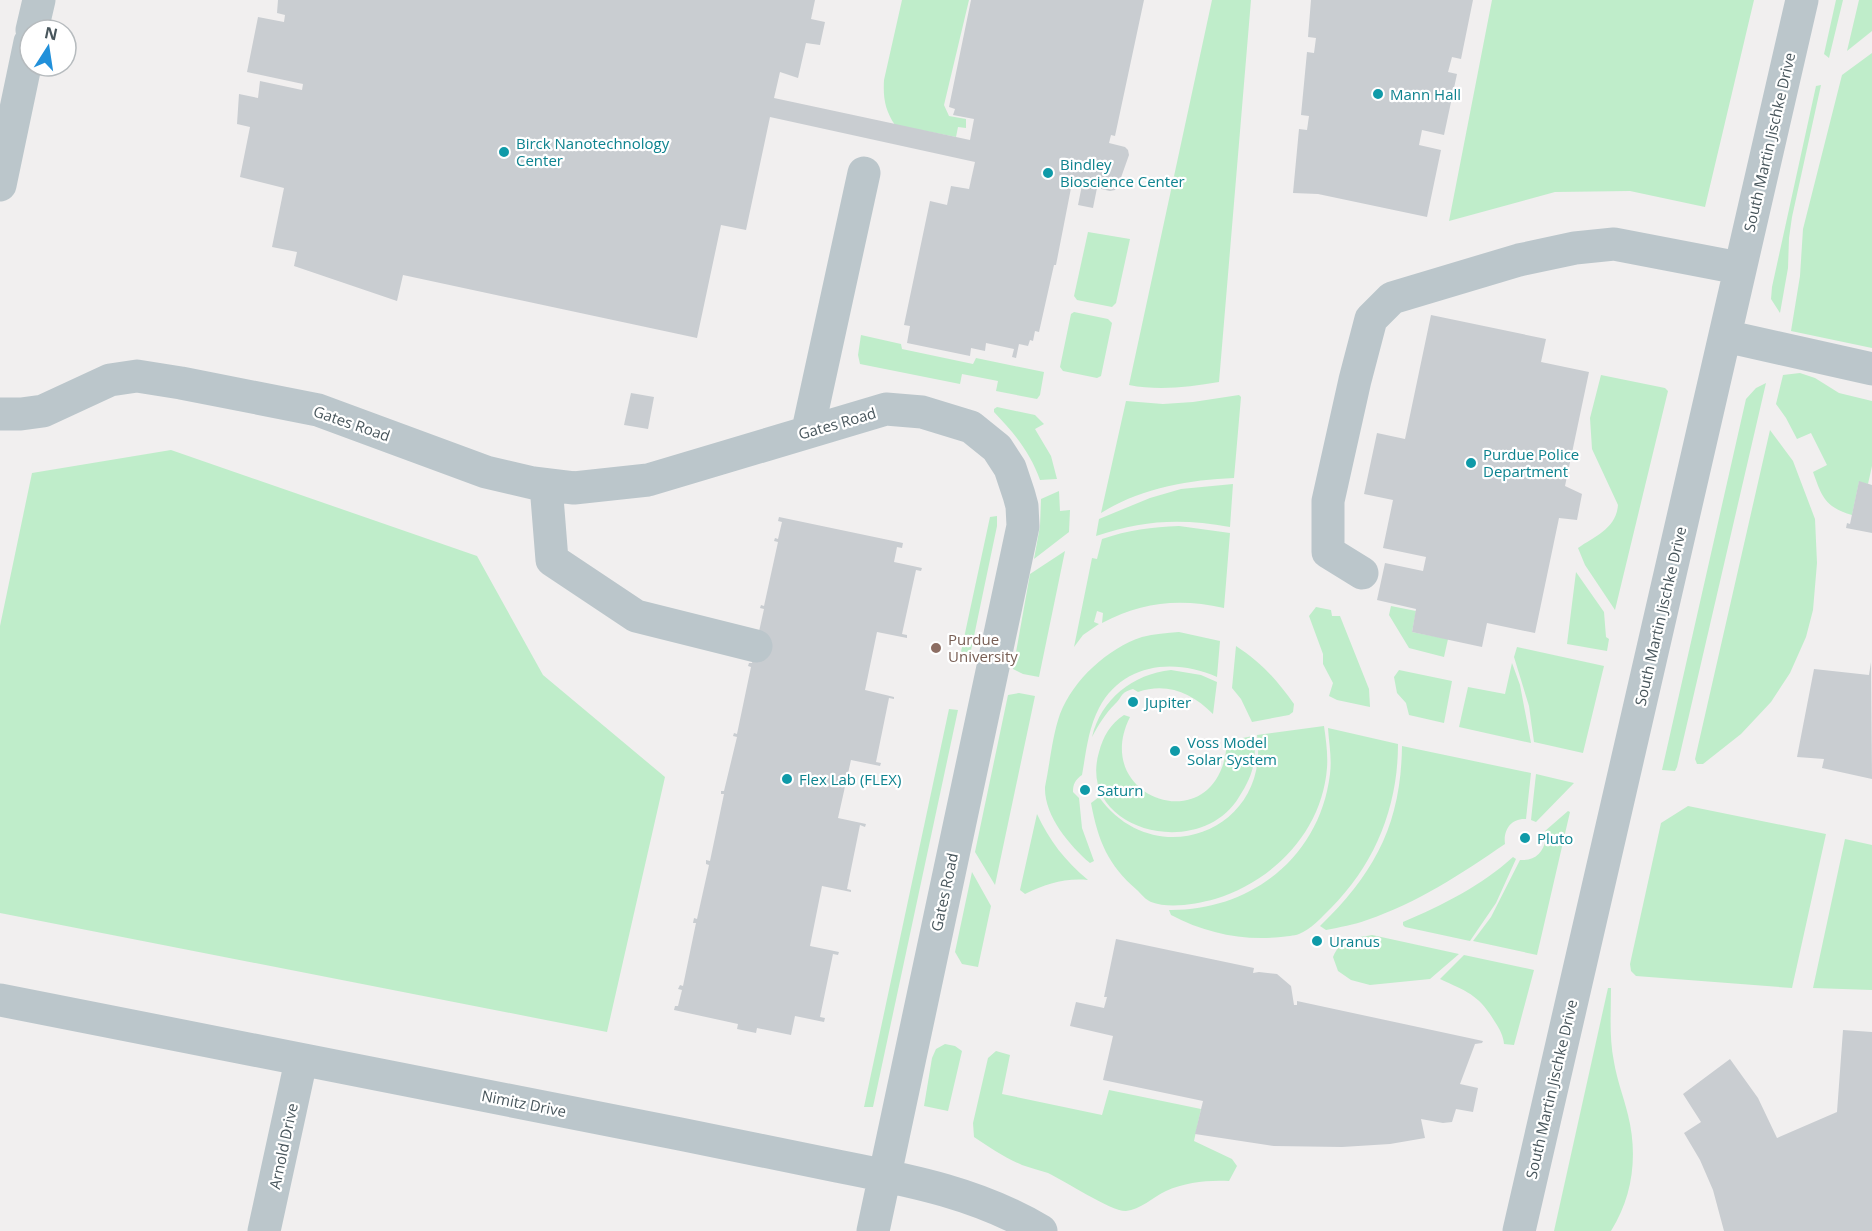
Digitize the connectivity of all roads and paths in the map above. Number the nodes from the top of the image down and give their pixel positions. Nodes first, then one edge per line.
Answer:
1 (39, 0) edge
2 (1802, 0) edge
3 (35, 18) edge
4 (22, 78) edge
5 (864, 173) dead end
6 (0, 185) edge
7 (1739, 268) junction
8 (1725, 336) junction
9 (1872, 369) edge
10 (0, 414) edge
11 (808, 430) junction
12 (546, 485) junction
13 (1362, 573) dead end
14 (756, 646) dead end
15 (0, 1000) edge
16 (301, 1061) junction
17 (884, 1175) junction
18 (264, 1231) edge
19 (873, 1231) edge
20 (1041, 1231) edge
21 (1518, 1231) edge

1 - 3 street
2 - 7 street, South Martin Jischke Drive
4 - 6 street
5 - 11 street
7 - 8 street, South Martin Jischke Drive
7 - 13 street
8 - 9 street
8 - 21 street, South Martin Jischke Drive
10 - 12 street, Gates Road
11 - 12 street, Gates Road
11 - 17 street, Gates Road
12 - 14 street
15 - 16 street, Nimitz Drive
16 - 17 street, Nimitz Drive
16 - 18 street, Arnold Drive
17 - 19 street, Gates Road
17 - 20 street, Nimitz Drive

